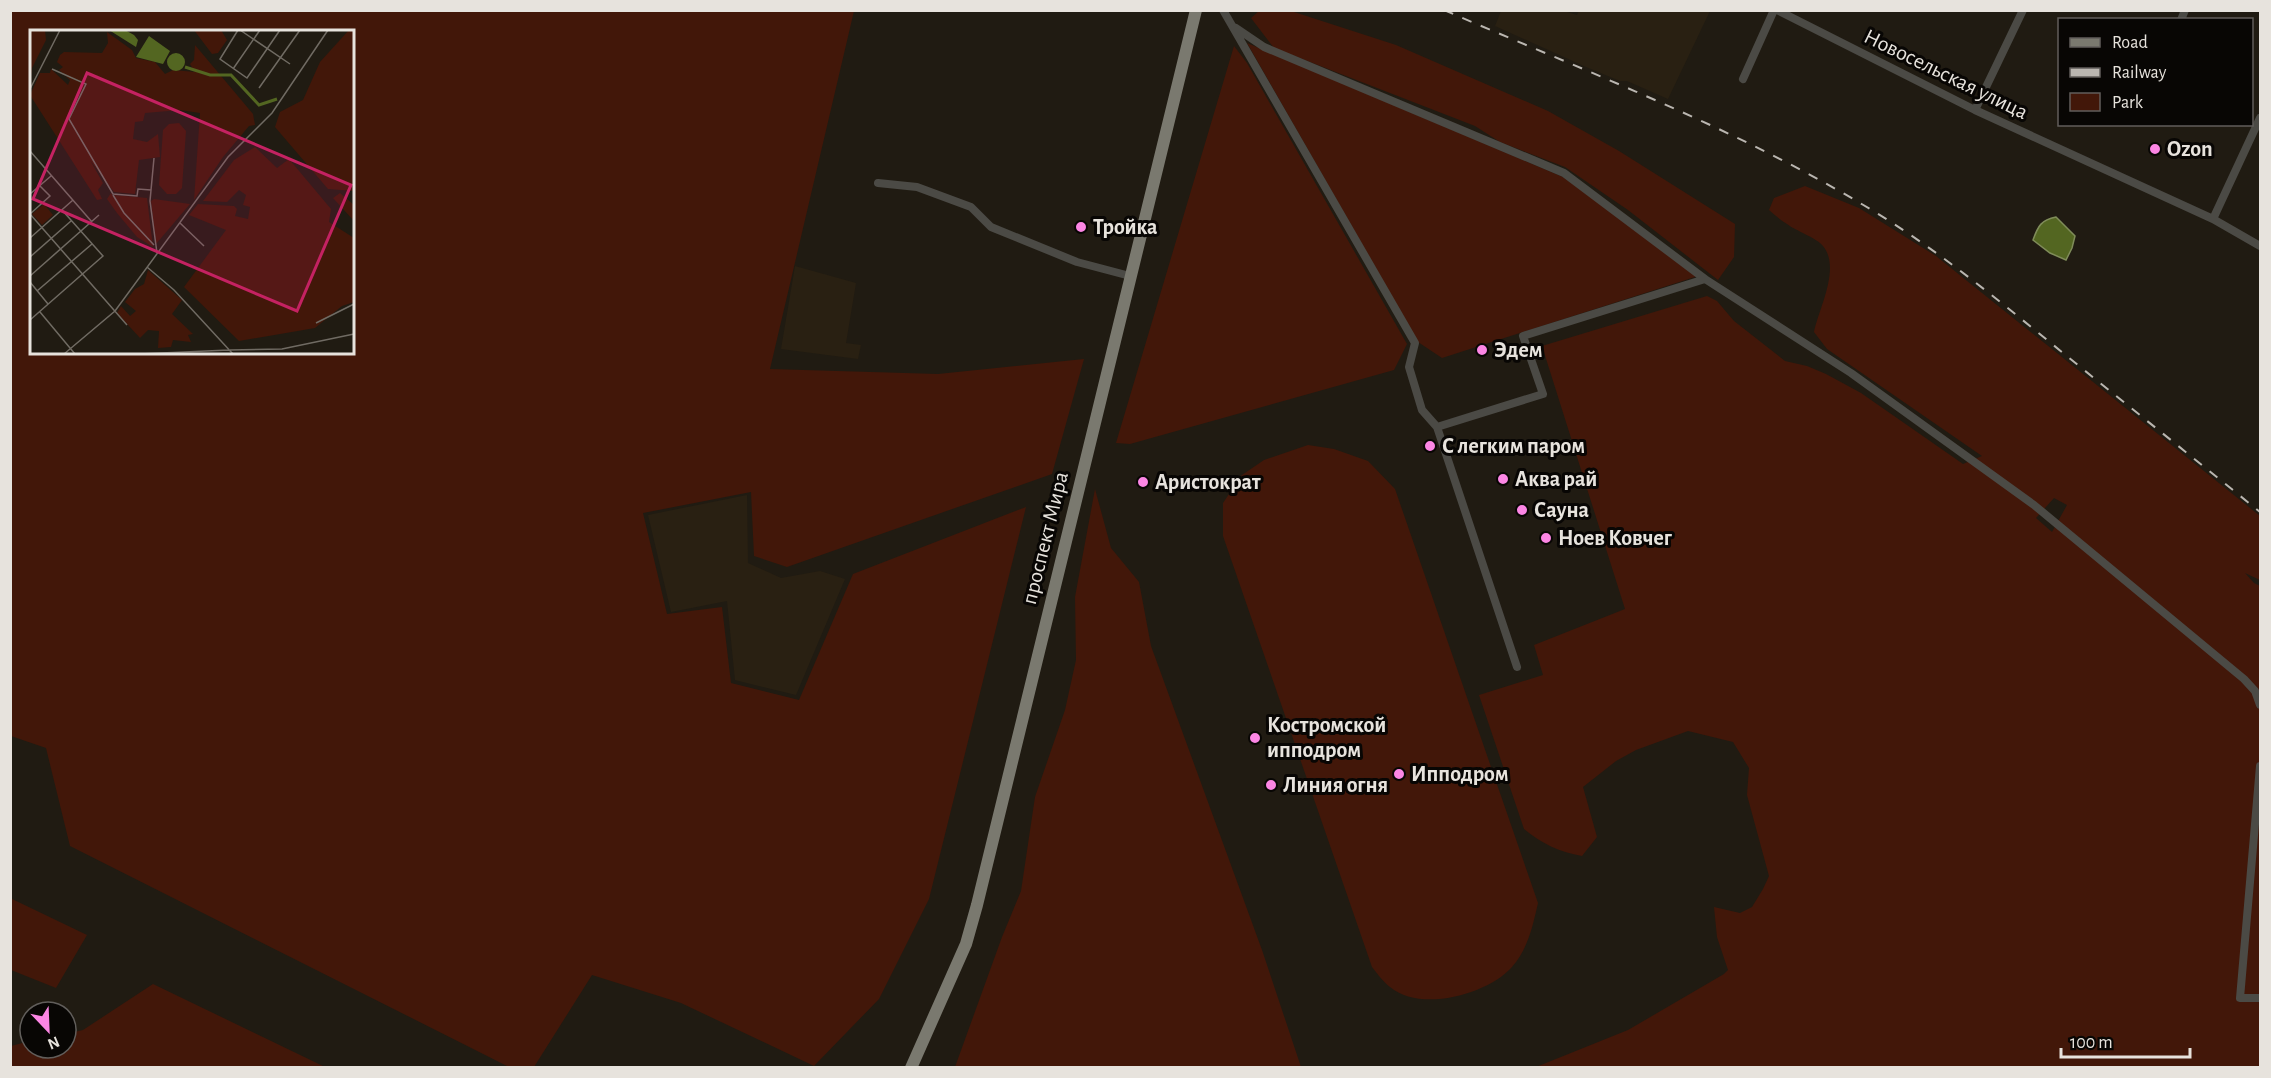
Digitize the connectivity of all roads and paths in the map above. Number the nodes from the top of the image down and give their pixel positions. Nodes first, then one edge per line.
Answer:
1 (1196, 10) edge
2 (1223, 10) edge
3 (1776, 10) edge
4 (2023, 10) edge
5 (1232, 25) junction
6 (1743, 79) dead end
7 (1975, 110) junction
8 (2260, 117) edge
9 (879, 183) dead end
10 (2213, 219) junction
11 (2260, 246) edge
12 (1130, 276) junction
13 (1705, 279) junction
14 (1437, 427) junction
15 (1517, 667) dead end
16 (2260, 705) edge
17 (2260, 766) edge
18 (2260, 998) edge
19 (911, 1068) edge

1 - 12 main road, проспект Мира
2 - 5 street
3 - 6 street
3 - 7 street, Новосельская улица
4 - 7 street
5 - 13 street
5 - 14 street
7 - 10 street, Новосельская улица
8 - 10 street
9 - 12 street
10 - 11 street, Новосельская улица
12 - 19 main road, проспект Мира
13 - 14 street
13 - 16 street
14 - 15 street
17 - 18 street

